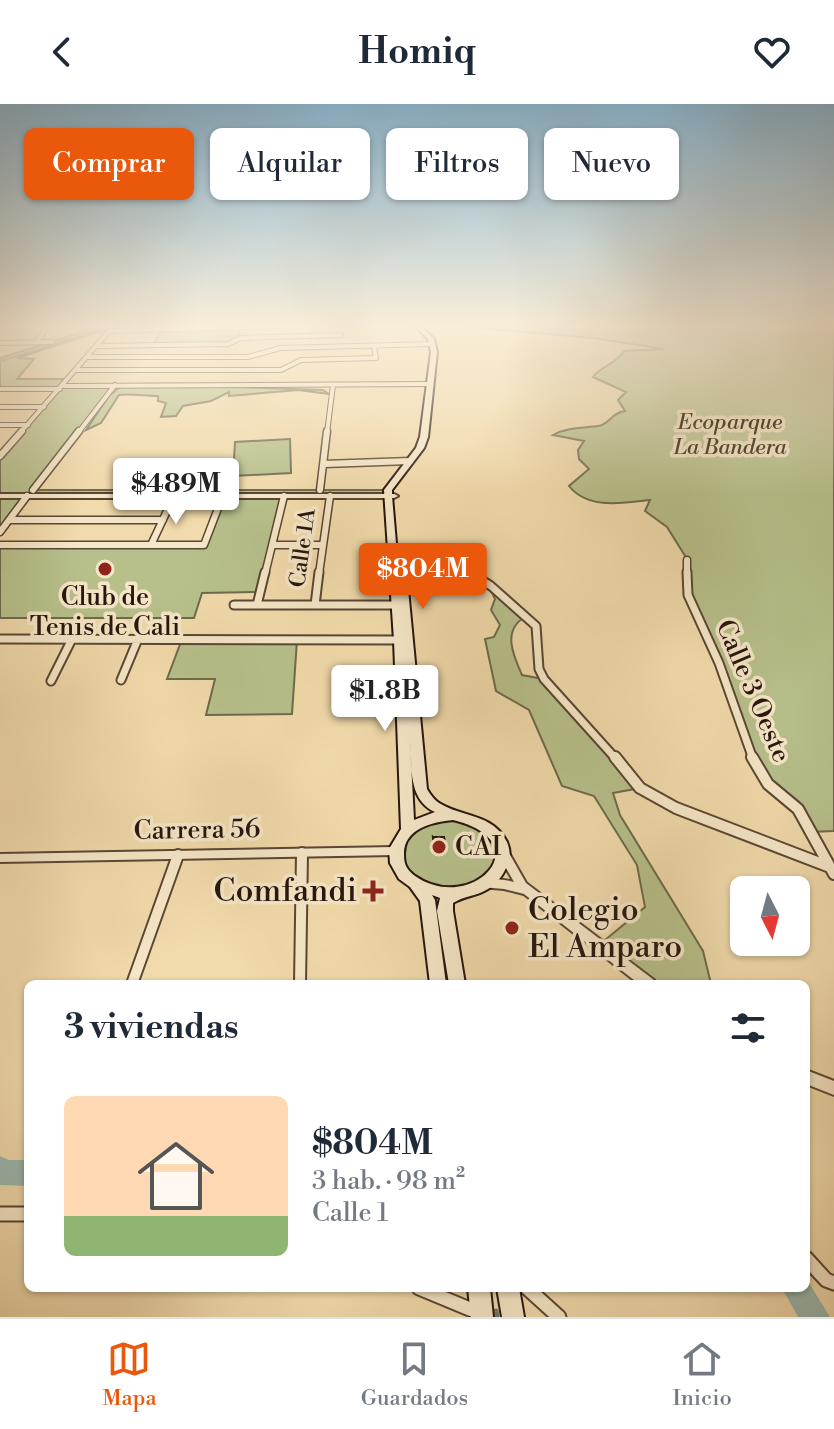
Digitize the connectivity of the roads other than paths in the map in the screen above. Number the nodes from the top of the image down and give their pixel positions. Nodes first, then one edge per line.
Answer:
1 (67, 381) edge
2 (430, 381) edge
3 (115, 385) junction
4 (430, 386) junction
5 (62, 387) junction
6 (333, 387) junction
7 (0, 389) edge
8 (0, 407) edge
9 (44, 407) junction
10 (0, 425) edge
11 (28, 425) junction
12 (0, 443) edge
13 (11, 443) junction
14 (0, 456) edge
15 (410, 461) junction
16 (324, 464) junction
17 (320, 490) junction
18 (391, 492) junction
19 (0, 493) edge
20 (30, 493) junction
21 (105, 493) junction
22 (224, 493) junction
23 (174, 496) junction
24 (284, 496) junction
25 (330, 496) junction
26 (9, 520) junction
27 (163, 520) junction
28 (0, 532) edge
29 (0, 545) edge
30 (151, 545) junction
31 (273, 545) junction
32 (323, 545) junction
33 (400, 555) junction
34 (687, 560) dead end
35 (234, 605) dead end
36 (257, 605) junction
37 (315, 605) junction
38 (395, 605) junction
39 (0, 639) edge
40 (72, 639) junction
41 (138, 639) junction
42 (404, 640) junction
43 (121, 680) dead end
44 (51, 681) dead end
45 (453, 815) junction
46 (407, 828) junction
47 (395, 851) junction
48 (302, 853) junction
49 (178, 855) junction
50 (505, 856) junction
51 (0, 858) edge
52 (832, 871) edge
53 (414, 883) junction
54 (485, 884) junction
55 (459, 892) junction
56 (530, 893) junction
57 (133, 980) edge
58 (300, 980) edge
59 (437, 980) edge
60 (456, 980) edge
61 (639, 980) edge
62 (810, 1079) edge
63 (834, 1088) edge
64 (0, 1214) edge
65 (24, 1214) edge
66 (810, 1262) edge
67 (834, 1283) edge
68 (428, 1292) edge
69 (479, 1292) edge
70 (509, 1292) edge
71 (531, 1292) edge
72 (482, 1315) edge
73 (513, 1317) edge
74 (559, 1317) edge

1 - 5 street
2 - 4 main road
3 - 5 street
3 - 6 street
3 - 20 street
4 - 6 street
4 - 15 main road
5 - 7 street
5 - 9 street
6 - 16 street, Calle 1A
8 - 9 street
9 - 11 street
10 - 11 street
11 - 13 street
12 - 13 street
13 - 14 street
15 - 16 street
15 - 18 main road
16 - 17 street, Calle 1A
17 - 18 street
17 - 22 street
18 - 25 street
18 - 33 main road
18 - 38 main road
19 - 20 street
20 - 21 street
20 - 26 street
21 - 22 street
21 - 23 street
22 - 23 street
22 - 24 street
22 - 30 street
23 - 27 street
24 - 25 street
24 - 31 street
25 - 32 street, Calle 1A
26 - 27 street
26 - 28 street
27 - 30 street
29 - 30 street
31 - 32 street
31 - 36 street
32 - 37 street, Calle 1A
33 - 42 main road
33 - 52 street, Calle 3 Oeste
34 - 52 street, Calle 3 Oeste
35 - 36 street
36 - 37 street
37 - 38 street
38 - 42 main road
39 - 40 street
40 - 41 street
40 - 44 street
41 - 42 street
41 - 43 street
42 - 45 main road
42 - 46 main road
45 - 46 main road
45 - 50 main road
46 - 47 main road
47 - 48 street, Carrera 56
47 - 53 main road
48 - 49 street, Carrera 56
48 - 58 street
49 - 51 street, Carrera 56
49 - 57 street
50 - 54 main road
50 - 56 street
53 - 55 main road
53 - 59 main road
54 - 55 main road
54 - 56 street
55 - 60 main road
56 - 61 street
62 - 63 street
64 - 65 street
66 - 67 street
68 - 72 street
69 - 72 main road
70 - 73 main road
71 - 74 street

